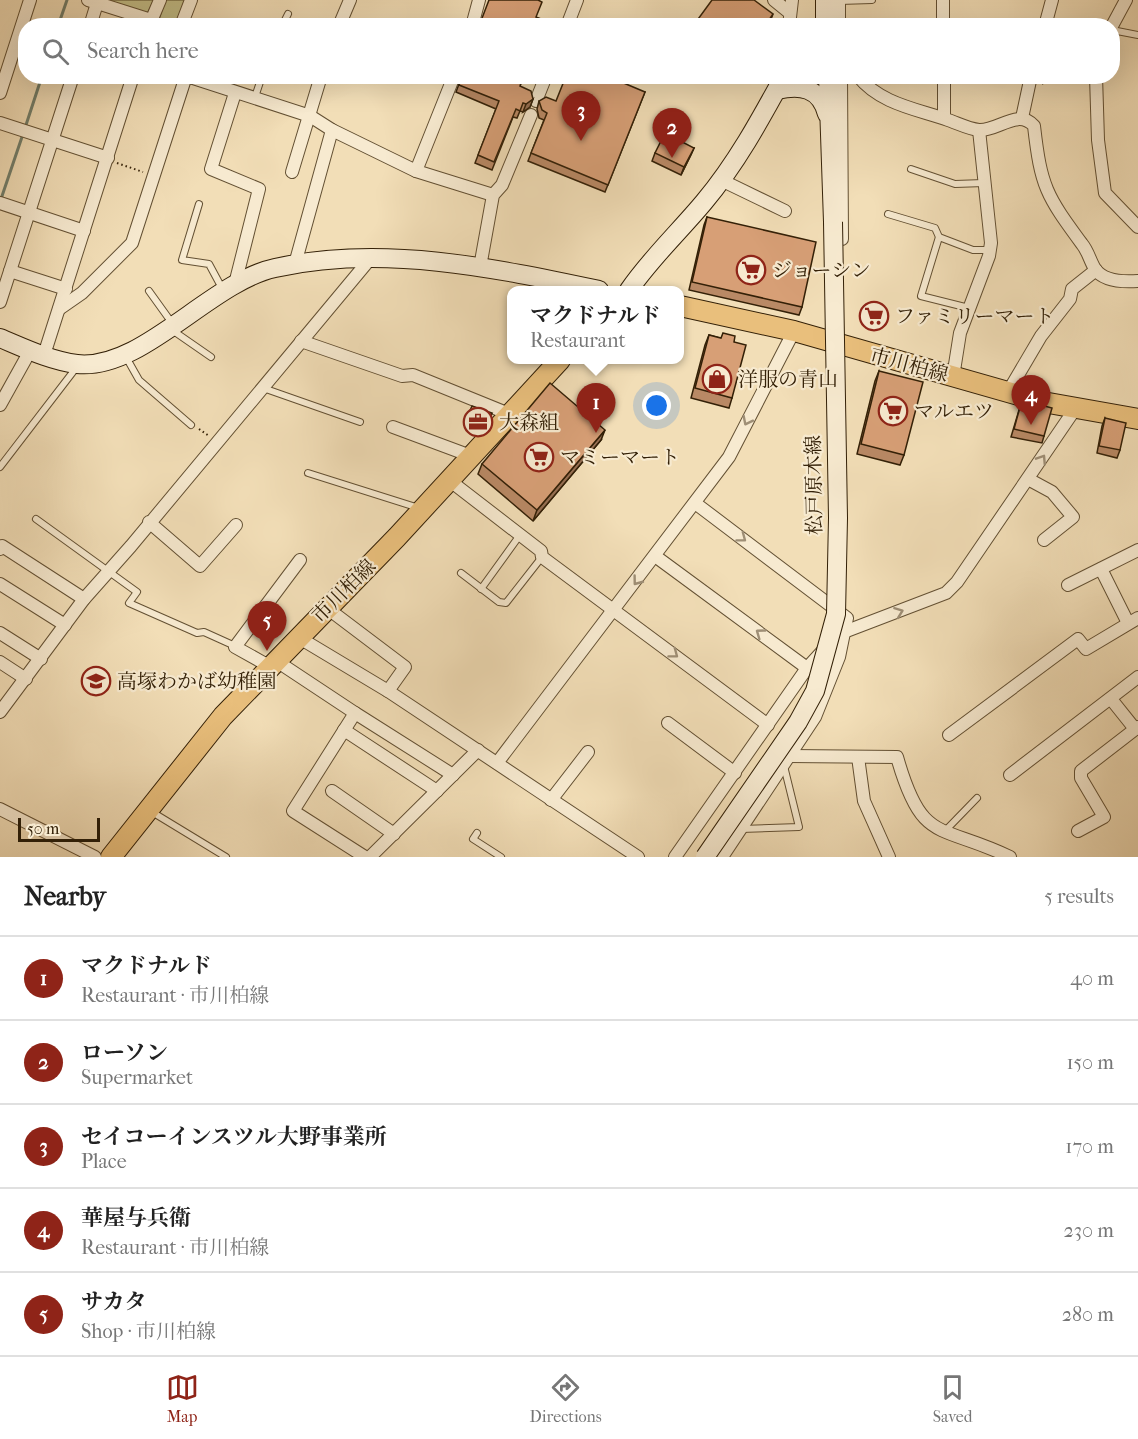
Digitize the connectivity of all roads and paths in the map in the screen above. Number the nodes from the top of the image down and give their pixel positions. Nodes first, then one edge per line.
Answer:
1 (30, 0) edge
2 (160, 0) edge
3 (191, 0) edge
4 (350, 0) edge
5 (479, 0) edge
6 (577, 0) edge
7 (774, 0) edge
8 (834, 0) edge
9 (865, 0) edge
10 (872, 0) edge
11 (943, 0) edge
12 (1052, 0) edge
13 (1126, 0) edge
14 (94, 1) edge
15 (790, 13) edge
16 (288, 15) dead end
17 (24, 18) edge
18 (91, 18) edge
19 (137, 18) edge
20 (154, 18) edge
21 (184, 18) edge
22 (286, 18) edge
23 (342, 18) edge
24 (474, 18) edge
25 (570, 18) edge
26 (828, 18) edge
27 (837, 18) edge
28 (944, 18) edge
29 (1047, 18) edge
30 (1118, 18) edge
31 (1120, 30) edge
32 (1138, 35) edge
33 (18, 37) edge
34 (71, 84) edge
35 (131, 84) edge
36 (183, 84) edge
37 (209, 84) edge
38 (259, 84) edge
39 (319, 84) edge
40 (451, 84) edge
41 (543, 84) edge
42 (779, 84) edge
43 (786, 84) edge
44 (828, 84) edge
45 (840, 84) edge
46 (865, 84) edge
47 (944, 84) edge
48 (1029, 84) edge
49 (1096, 84) edge
50 (0, 93) edge
51 (235, 93) junction
52 (255, 97) junction
53 (536, 101) dead end
54 (531, 115) dead end
55 (310, 116) junction
56 (944, 118) junction
57 (1022, 118) junction
58 (0, 123) edge
59 (830, 128) junction
60 (332, 130) junction
61 (979, 130) junction
62 (53, 141) junction
63 (108, 158) junction
64 (911, 169) dead end
65 (416, 171) junction
66 (292, 172) dead end
67 (154, 176) junction
68 (722, 180) junction
69 (984, 183) junction
70 (493, 195) junction
71 (0, 202) edge
72 (199, 204) dead end
73 (785, 211) dead end
74 (29, 212) junction
75 (888, 214) dead end
76 (1138, 227) edge
77 (84, 231) junction
78 (939, 237) junction
79 (990, 250) junction
80 (370, 259) junction
81 (295, 264) junction
82 (480, 267) junction
83 (1096, 270) junction
84 (10, 271) junction
85 (842, 273) dead end
86 (1138, 281) edge
87 (574, 286) edge
88 (632, 286) edge
89 (229, 287) junction
90 (66, 289) junction
91 (149, 291) dead end
92 (0, 302) edge
93 (684, 307) edge
94 (969, 308) junction
95 (59, 309) junction
96 (171, 326) junction
97 (794, 331) junction
98 (0, 338) edge
99 (301, 341) junction
100 (37, 353) junction
101 (125, 355) junction
102 (211, 357) dead end
103 (79, 364) junction
104 (556, 364) edge
105 (952, 377) junction
106 (263, 388) junction
107 (1008, 392) junction
108 (0, 405) edge
109 (1074, 409) junction
110 (509, 414) junction
111 (1138, 419) edge
112 (360, 422) dead end
113 (191, 425) joint
114 (393, 427) dead end
115 (217, 441) junction
116 (471, 456) junction
117 (0, 467) edge
118 (308, 473) dead end
119 (1028, 479) junction
120 (450, 480) junction
121 (695, 503) junction
122 (423, 509) junction
123 (36, 519) dead end
124 (149, 522) junction
125 (236, 525) dead end
126 (520, 535) junction
127 (1044, 540) dead end
128 (0, 549) edge
129 (1138, 550) edge
130 (655, 556) junction
131 (542, 557) junction
132 (300, 561) dead end
133 (108, 569) junction
134 (1101, 569) junction
135 (460, 573) dead end
136 (0, 584) edge
137 (1068, 585) dead end
138 (481, 589) junction
139 (84, 599) junction
140 (327, 608) junction
141 (615, 610) junction
142 (1133, 621) edge
143 (65, 625) junction
144 (844, 632) junction
145 (0, 633) edge
146 (298, 637) junction
147 (236, 646) junction
148 (41, 658) junction
149 (0, 662) edge
150 (272, 663) junction
151 (807, 668) junction
152 (1138, 677) edge
153 (26, 679) junction
154 (388, 691) junction
155 (1111, 699) junction
156 (0, 712) edge
157 (355, 713) junction
158 (668, 723) dead end
159 (770, 723) junction
160 (1137, 728) edge
161 (344, 730) junction
162 (804, 734) junction
163 (949, 735) dead end
164 (478, 750) junction
165 (588, 752) dead end
166 (858, 757) junction
167 (787, 761) junction
168 (497, 763) junction
169 (735, 773) junction
170 (1010, 775) dead end
171 (453, 776) junction
172 (332, 791) dead end
173 (437, 791) junction
174 (977, 798) dead end
175 (551, 800) junction
176 (0, 809) edge
177 (148, 809) junction
178 (740, 830) junction
179 (1078, 831) dead end
180 (477, 833) dead end
181 (944, 833) junction
182 (394, 834) junction
183 (885, 856) edge
184 (95, 857) edge
185 (111, 857) edge
186 (226, 857) edge
187 (365, 857) edge
188 (370, 857) edge
189 (501, 857) edge
190 (638, 857) edge
191 (675, 857) edge
192 (705, 857) edge
193 (722, 857) edge
194 (1010, 857) edge

1 - 17 street
2 - 20 street
3 - 21 street
4 - 23 street
5 - 24 street
6 - 25 street
7 - 15 street
8 - 9 lane
8 - 26 street
8 - 27 street
9 - 10 lane
11 - 28 street
12 - 29 street
13 - 30 street
14 - 18 street
14 - 19 street
16 - 22 lane
31 - 32 lane
33 - 50 street
34 - 62 street
35 - 63 street
36 - 67 street
37 - 51 street
38 - 52 lane
39 - 55 street
40 - 65 street
41 - 53 street
42 - 68 street
43 - 59 street
44 - 59 street, 松戸原木線
45 - 85 street
46 - 56 street
47 - 56 street
48 - 57 street
49 - 76 street
51 - 52 street
51 - 89 street
52 - 55 street
54 - 70 street
55 - 60 street
55 - 66 street
56 - 61 street
57 - 61 street
57 - 83 street
58 - 62 street
59 - 192 street, 松戸原木線, bridge
60 - 65 street
60 - 81 street
61 - 69 street
62 - 63 street
62 - 74 street
63 - 67 path
63 - 77 street
64 - 69 lane
65 - 70 street
67 - 95 street
68 - 73 street
68 - 88 street
69 - 79 street
70 - 82 street
71 - 74 street
72 - 89 lane
74 - 77 street
74 - 84 street
75 - 78 lane
77 - 90 street
78 - 79 lane
78 - 94 lane
79 - 94 street
80 - 81 street
80 - 82 street
80 - 99 street
81 - 89 street
82 - 87 street
83 - 86 street
83 - 107 street
84 - 90 street
84 - 92 street
89 - 96 street
90 - 95 street
91 - 96 lane
93 - 97 main road, 市川柏線
94 - 105 street
95 - 100 street
96 - 101 street
96 - 102 lane
97 - 105 main road, 市川柏線
97 -> 121 street
98 - 100 street
99 - 106 street
99 - 110 street
100 - 103 street
100 - 108 street
101 - 103 street
101 - 113 lane
103 - 117 lane
104 - 110 main road, 市川柏線
105 - 107 main road, 市川柏線
106 - 112 lane
106 - 115 street
107 - 109 main road, 市川柏線
109 - 111 main road, 市川柏線
119 -> 109 street
110 - 116 main road, 市川柏線
113 - 115 path
114 - 116 street
115 - 124 street
116 - 120 main road, 市川柏線
118 - 122 lane
119 - 127 street
144 -> 119 street
120 - 122 main road, 市川柏線
120 - 126 street
121 - 130 street
121 -> 144 street
122 - 140 main road, 市川柏線
123 - 133 lane
124 - 125 street
124 - 133 street
126 - 131 street
126 - 138 lane
128 - 139 street
129 - 134 street
130 -> 141 street
151 -> 130 street
131 - 138 lane
131 - 141 street
132 - 147 street
133 - 139 street
133 - 147 lane
134 - 137 street
134 - 142 street
135 - 138 lane
136 - 143 street
139 - 143 street
140 - 146 main road, 市川柏線
140 - 154 street
141 -> 159 street
141 - 168 street
142 - 163 street
143 - 148 street
144 - 151 street
144 - 162 street
145 - 148 street
146 - 150 main road, 市川柏線
146 - 154 street
147 - 150 street
148 - 153 street
149 - 153 street
150 - 157 street
150 - 177 main road, 市川柏線
151 - 159 street
152 - 155 street
153 - 156 street
154 - 164 street
155 - 160 street
155 - 170 street
157 - 161 street
157 - 171 street
158 - 169 street
159 - 162 street
159 - 169 street
160 - 179 street
161 - 173 street
161 - 187 street
162 - 167 street
164 - 168 street
164 - 171 street
165 - 175 street
166 - 167 street
166 - 181 street
166 - 183 street
167 - 178 street
167 - 178 lane
168 - 175 street
169 - 191 street
171 - 173 street
172 - 182 street
173 - 182 street
174 - 181 lane
175 - 190 street
176 - 184 street
177 - 185 main road, 市川柏線
177 - 186 lane
178 - 193 street
180 - 189 lane
181 - 194 street
182 - 188 street

